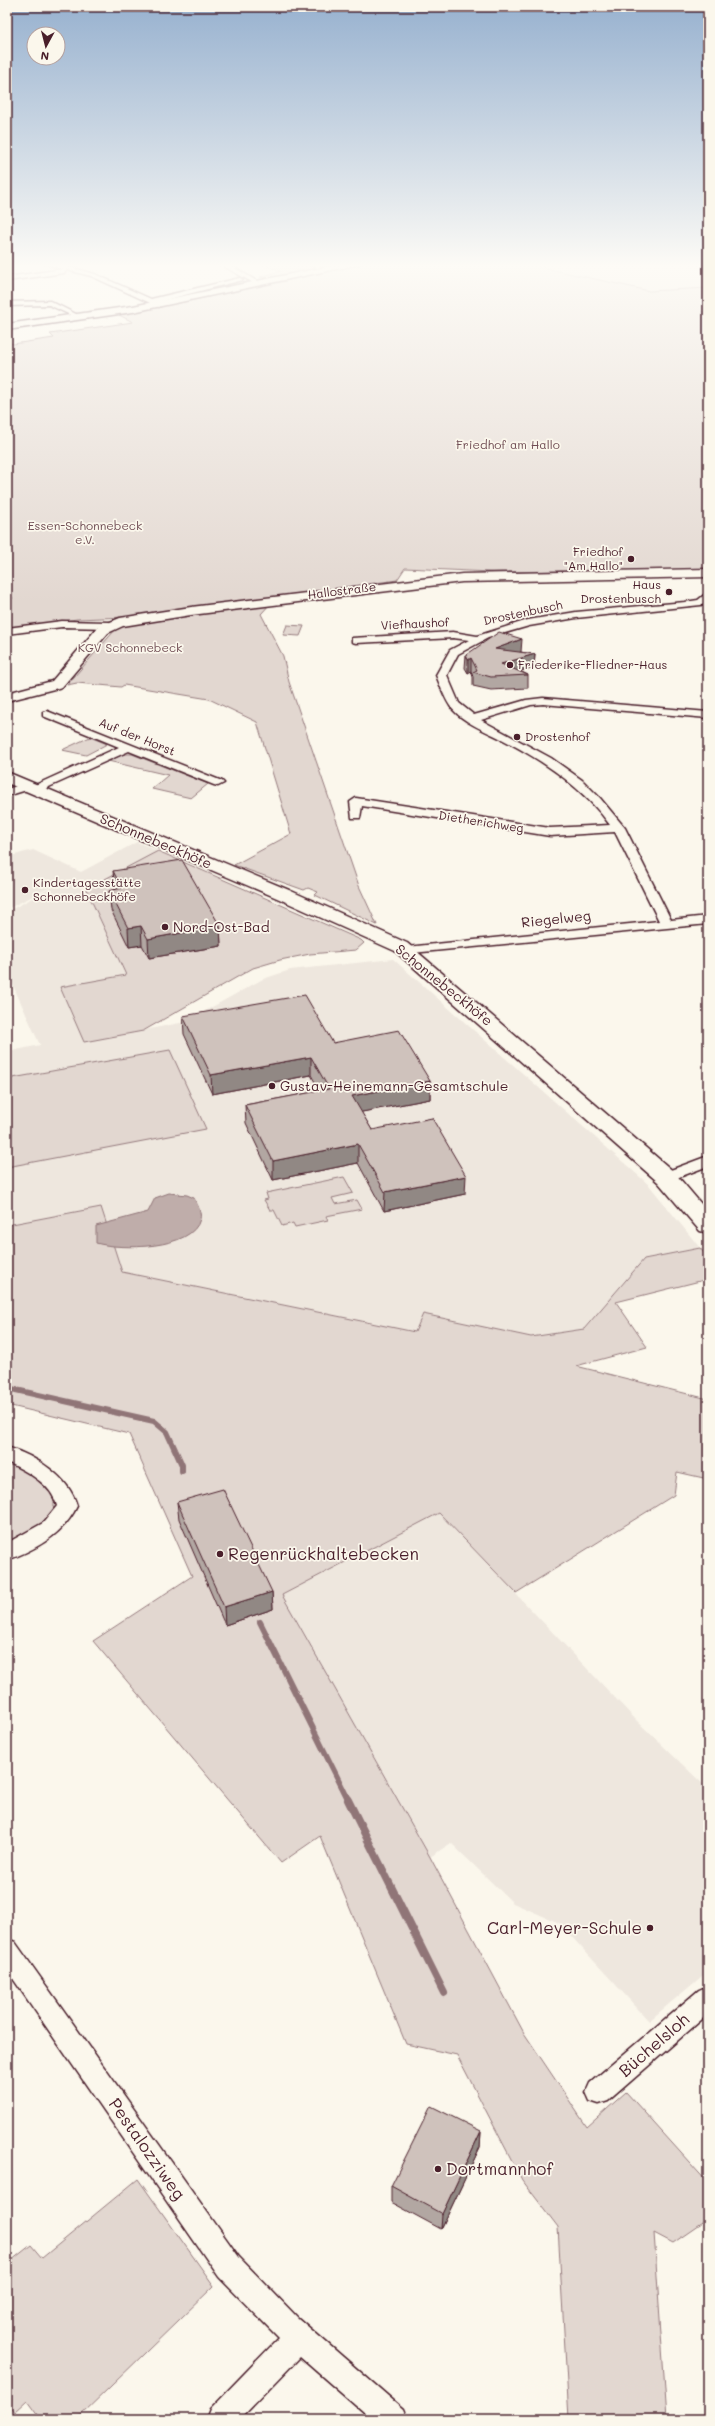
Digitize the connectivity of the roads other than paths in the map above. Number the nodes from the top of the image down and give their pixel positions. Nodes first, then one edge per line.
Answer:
1 (706, 575) edge
2 (708, 595) edge
3 (109, 625) junction
4 (7, 631) edge
5 (474, 638) junction
6 (356, 640) dead end
7 (7, 697) edge
8 (514, 707) junction
9 (47, 714) dead end
10 (708, 715) edge
11 (473, 719) junction
12 (708, 725) edge
13 (128, 747) junction
14 (7, 777) edge
15 (218, 783) dead end
16 (32, 788) junction
17 (7, 793) edge
18 (356, 815) dead end
19 (619, 828) junction
20 (708, 920) edge
21 (666, 923) junction
22 (407, 951) junction
23 (708, 1161) edge
24 (666, 1177) junction
25 (708, 1226) edge
26 (7, 1454) edge
27 (7, 1552) edge
28 (7, 1950) edge
29 (708, 1998) edge
30 (599, 2092) dead end
31 (298, 2339) junction
32 (220, 2419) edge
33 (393, 2419) edge

1 - 3 street, Hallostraße
2 - 5 street, Drostenbusch
3 - 4 street
3 - 7 street
5 - 6 street, Viefhaushof
5 - 11 street, Drostenbusch
8 - 10 street
8 - 11 street
8 - 12 street
9 - 13 street, Auf der Horst
11 - 19 street, Drostenbusch
13 - 15 street, Auf der Horst
13 - 16 street
14 - 16 street, Schonnebeckhöfe
16 - 17 street
16 - 22 street, Schonnebeckhöfe
18 - 19 street, Dietherichweg
19 - 21 street, Drostenbusch
20 - 21 street, Riegelweg
21 - 22 street, Riegelweg
22 - 24 street, Schonnebeckhöfe
23 - 24 street
24 - 25 street, Schonnebeckhöfe
26 - 27 street
28 - 31 street, Pestalozziweg
29 - 30 street, Büchelsloh
31 - 32 street
31 - 33 street

